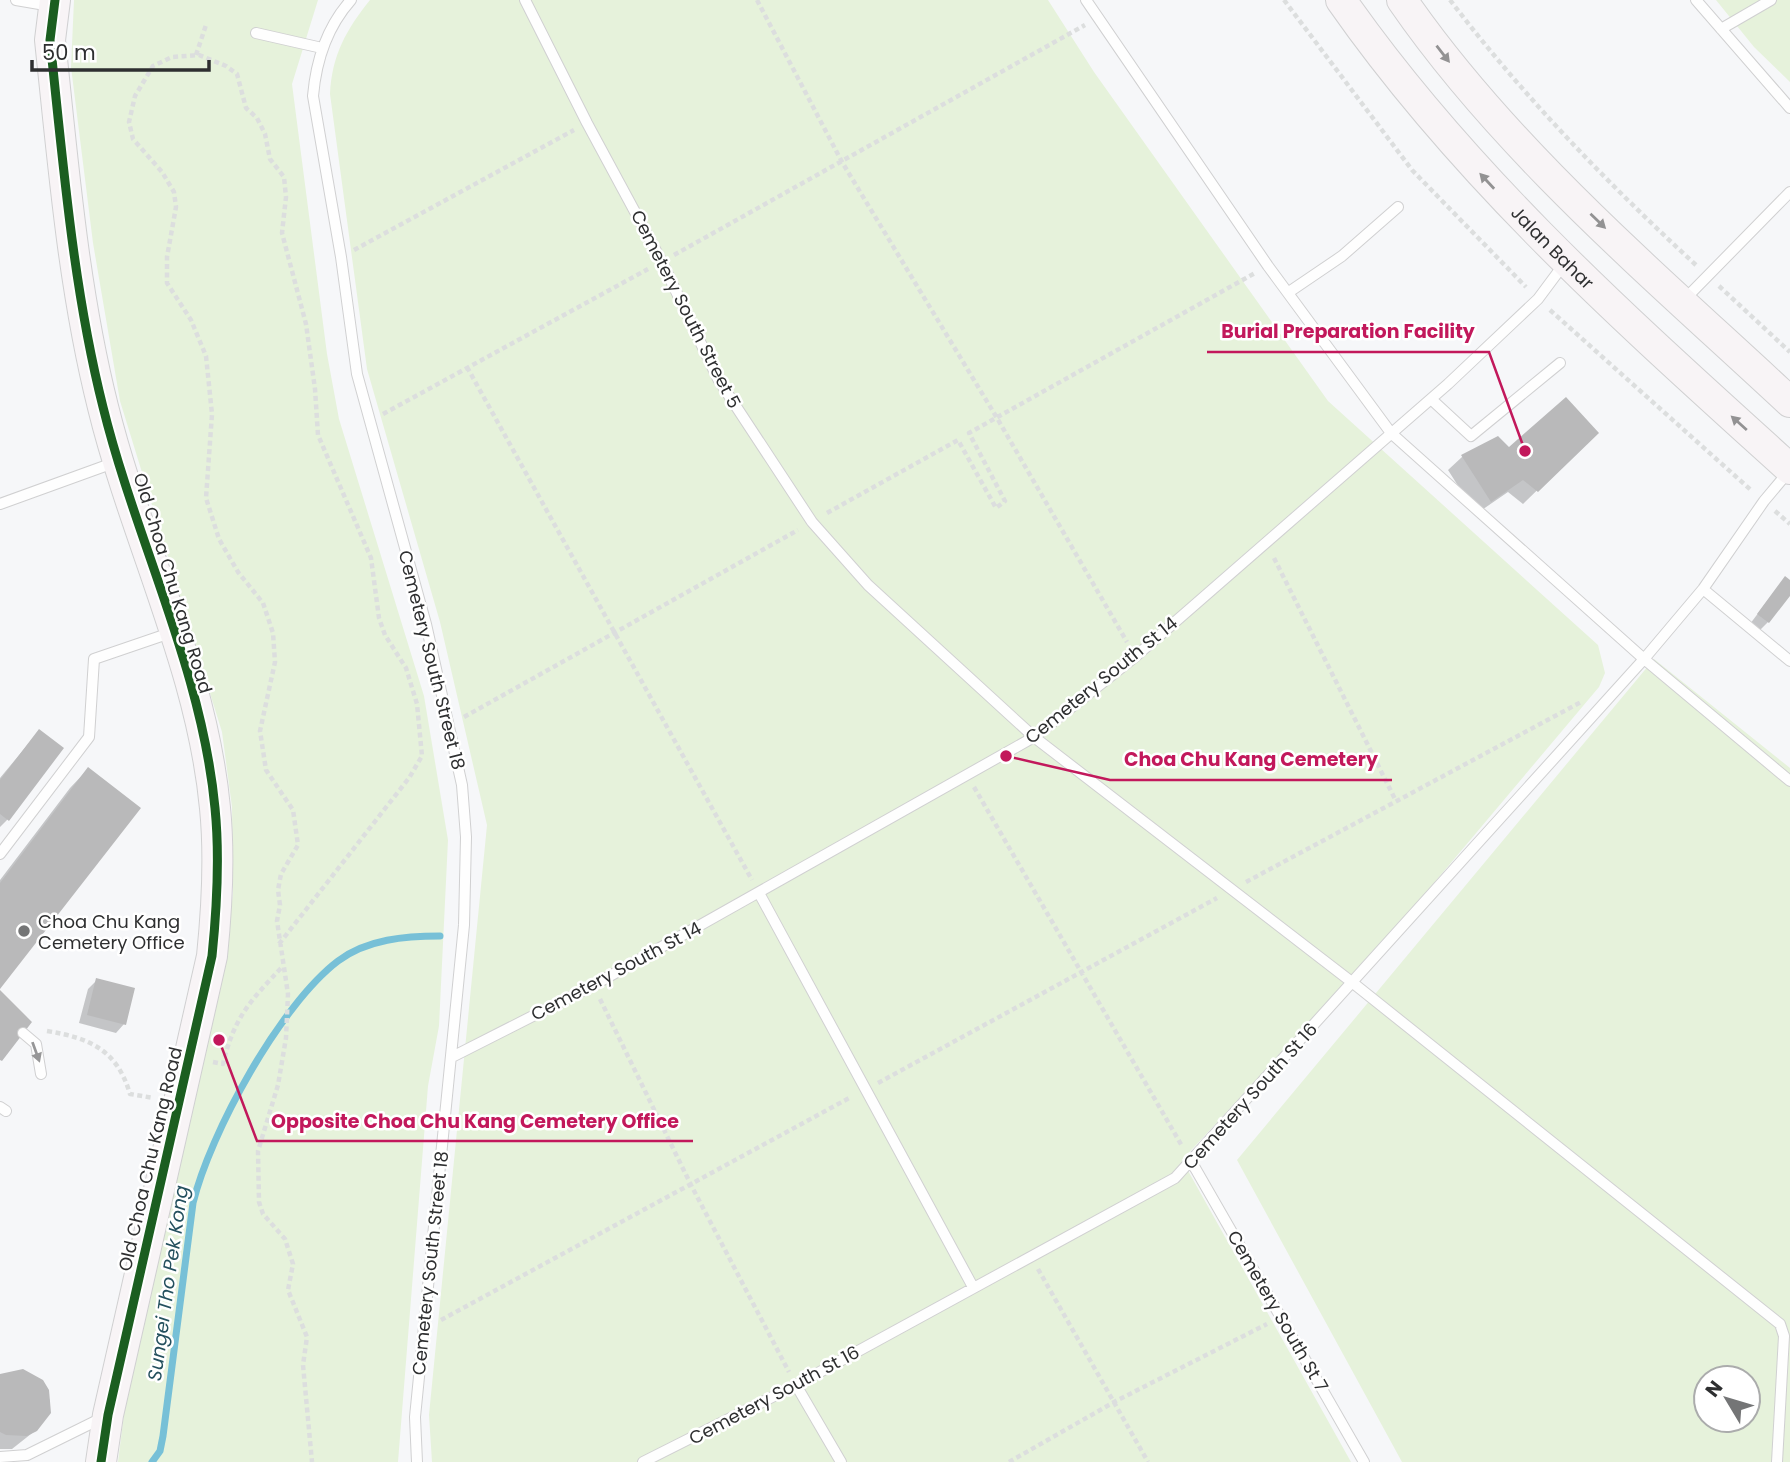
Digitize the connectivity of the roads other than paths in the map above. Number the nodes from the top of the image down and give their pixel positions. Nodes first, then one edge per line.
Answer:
1 (16, 0) edge
2 (351, 0) edge
3 (525, 0) edge
4 (1086, 0) edge
5 (1342, 0) edge
6 (1402, 0) edge
7 (1696, 0) edge
8 (1770, 0) edge
9 (54, 3) edge
10 (1721, 29) junction
11 (256, 33) dead end
12 (323, 48) junction
13 (1790, 108) edge
14 (1790, 192) edge
15 (1398, 207) dead end
16 (1566, 262) junction
17 (1289, 292) junction
18 (1682, 301) junction
19 (1560, 363) dead end
20 (1431, 399) junction
21 (1790, 402) edge
22 (1391, 433) junction
23 (118, 461) junction
24 (1790, 469) edge
25 (0, 504) edge
26 (1703, 589) junction
27 (175, 631) junction
28 (1644, 659) junction
29 (1790, 661) edge
30 (1034, 737) junction
31 (1790, 781) edge
32 (0, 854) edge
33 (759, 893) junction
34 (1353, 983) junction
35 (23, 1033) dead end
36 (452, 1057) junction
37 (41, 1074) dead end
38 (1191, 1161) junction
39 (972, 1287) junction
40 (1787, 1334) edge
41 (796, 1385) junction
42 (108, 1415) junction
43 (0, 1457) edge
44 (101, 1462) edge
45 (416, 1462) edge
46 (643, 1462) edge
47 (841, 1462) edge
48 (1364, 1462) edge
49 (1777, 1462) edge

1 - 9 lane
2 - 12 lane, Cemetery South Street 18
3 - 30 lane, Cemetery South Street 5
4 - 17 lane
16 -> 5 street, Jalan Bahar
6 -> 18 street
7 - 10 lane
8 - 10 lane
9 - 23 street, Old Choa Chu Kang Road
10 - 13 lane
11 - 12 lane
12 - 36 lane, Cemetery South Street 18
14 - 18 lane
15 - 17 lane
16 - 20 lane, Cemetery South St 14
24 -> 16 street, Jalan Bahar
17 - 22 lane
18 - 21 street
19 - 20 lane
20 - 22 lane, Cemetery South St 14
22 - 28 lane
22 - 30 lane, Cemetery South St 14
23 - 25 lane
23 - 27 street, Old Choa Chu Kang Road
24 - 26 lane, Cemetery South St 16
26 - 28 lane, Cemetery South St 16
26 - 29 lane
27 - 32 lane
27 - 42 street, Old Choa Chu Kang Road
28 - 31 lane
28 - 34 lane, Cemetery South St 16
30 - 33 lane, Cemetery South St 14
30 - 34 lane, Cemetery South Street 5
33 - 36 lane, Cemetery South St 14
33 - 39 lane
34 - 38 lane, Cemetery South St 16
34 - 40 lane, Cemetery South Street 5
35 -> 37 lane
36 - 45 lane, Cemetery South Street 18
38 - 39 lane, Cemetery South St 16
38 - 48 lane, Cemetery South St 7
39 - 41 lane, Cemetery South St 16
40 - 49 lane
41 - 46 lane, Cemetery South St 16
41 - 47 lane
42 - 43 lane
42 - 44 street, Old Choa Chu Kang Road

